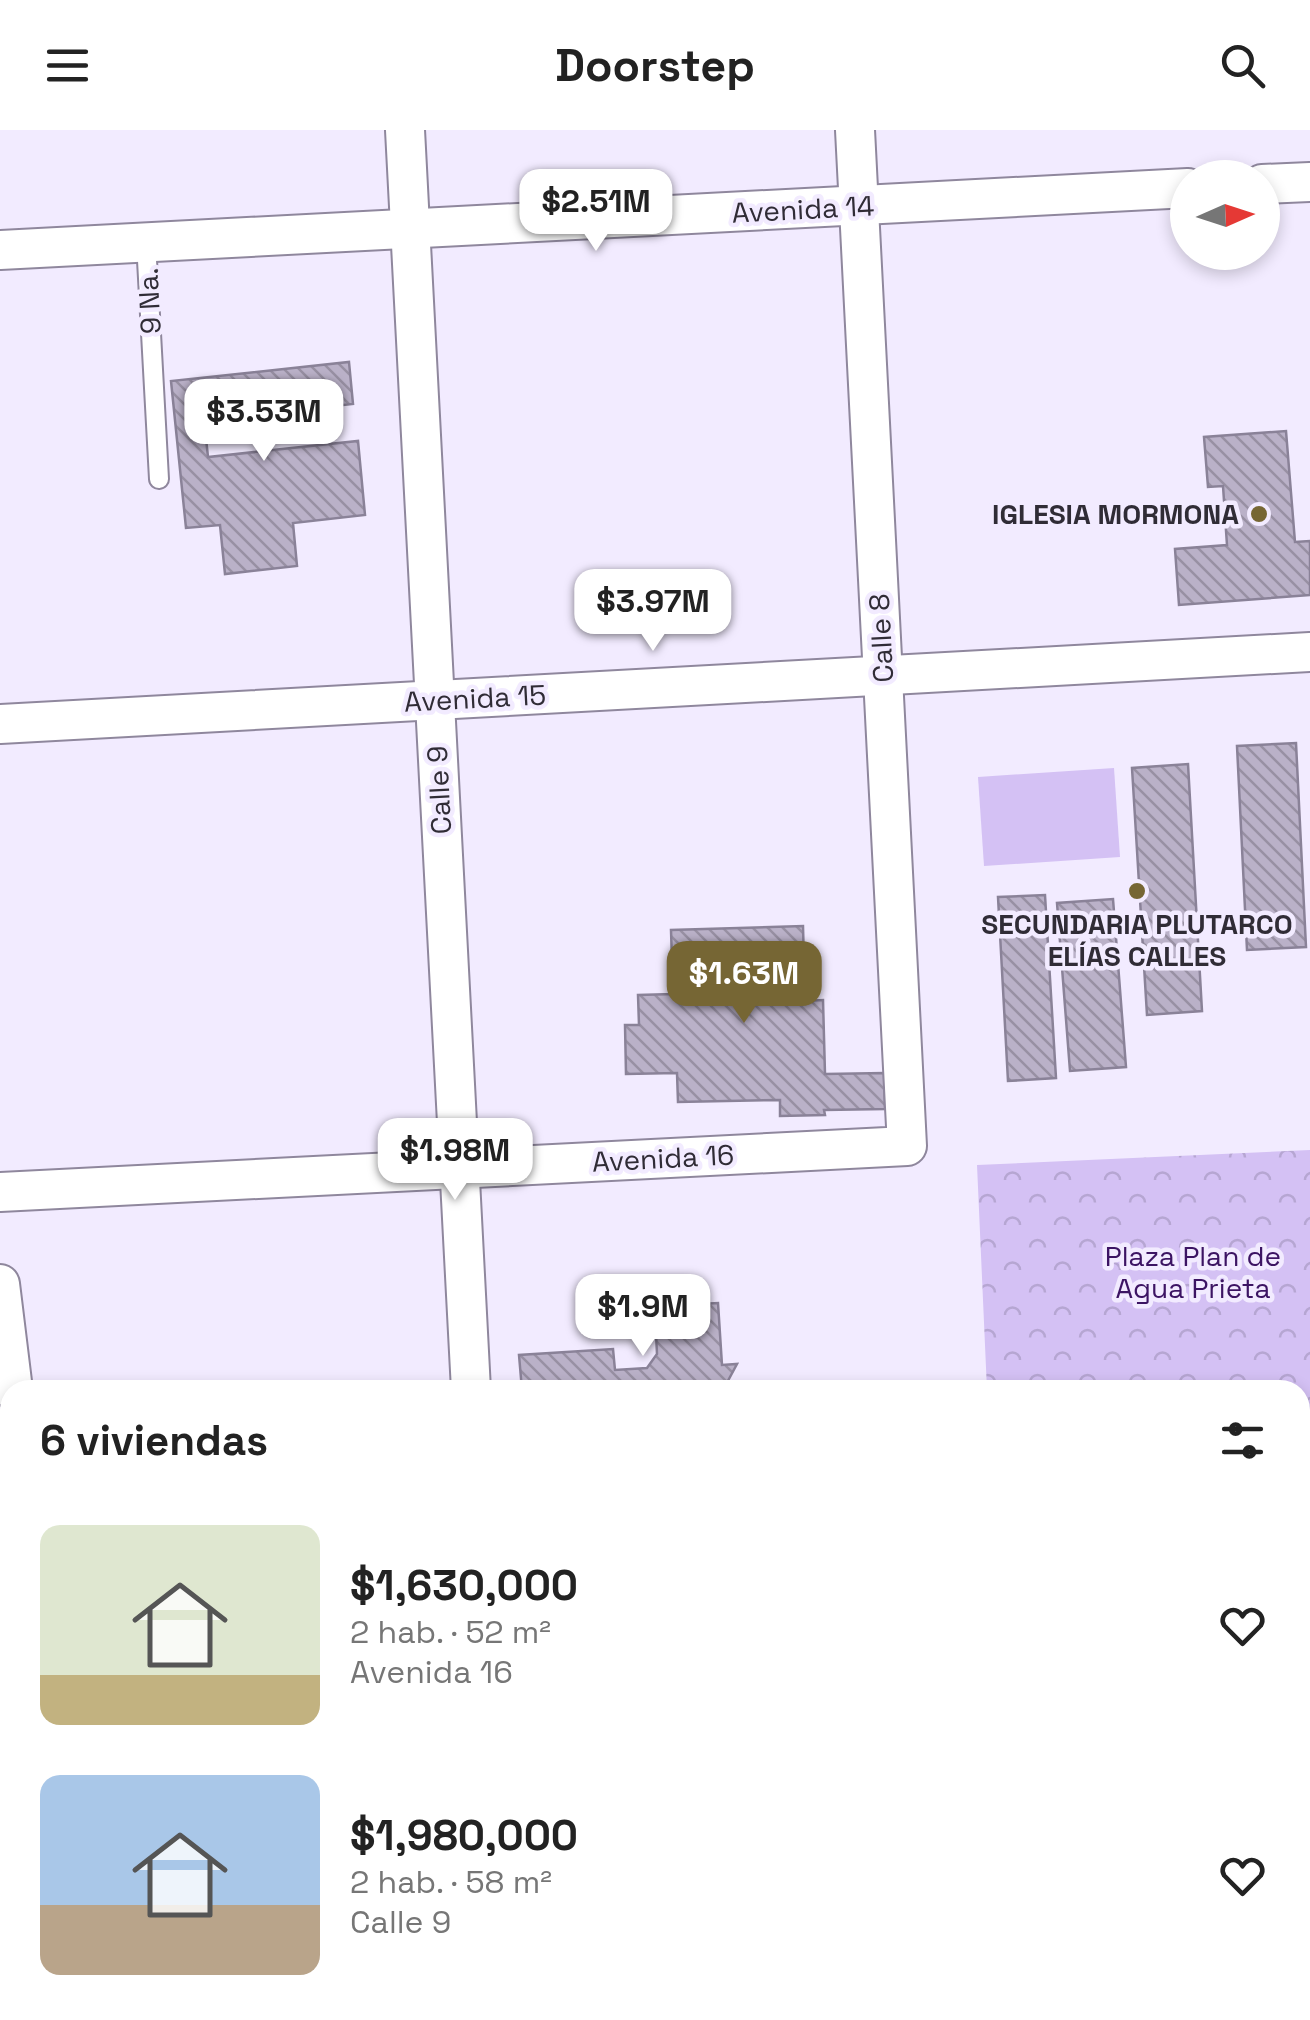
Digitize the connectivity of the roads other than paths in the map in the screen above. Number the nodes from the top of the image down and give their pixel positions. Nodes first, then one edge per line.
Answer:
1 (405, 130) edge
2 (855, 130) edge
3 (1310, 182) edge
4 (1280, 183) edge
5 (1170, 189) edge
6 (859, 205) junction
7 (410, 231) junction
8 (146, 242) junction
9 (0, 250) edge
10 (159, 479) dead end
11 (1310, 652) edge
12 (883, 675) junction
13 (434, 700) junction
14 (0, 724) edge
15 (907, 1146) joint
16 (459, 1169) junction
17 (0, 1192) edge
18 (0, 1284) edge
19 (11, 1380) edge
20 (470, 1380) edge

1 - 7 street, Calle 9
2 - 6 street, Calle 8
3 - 4 street
5 - 6 street, Avenida 14
6 - 7 street, Avenida 14
6 - 12 street, Calle 8
7 - 8 street, Avenida 14
7 - 13 street, Calle 9
8 - 9 street, Avenida 14
8 - 10 lane, 9 Na.
11 - 12 street, Avenida 15
12 - 13 street, Avenida 15
12 - 15 street, Calle 8
13 - 14 street, Avenida 15
13 - 16 street, Calle 9
15 - 16 street, Avenida 16
16 - 17 street, Avenida 16
16 - 20 street, Calle 9
18 - 19 street

